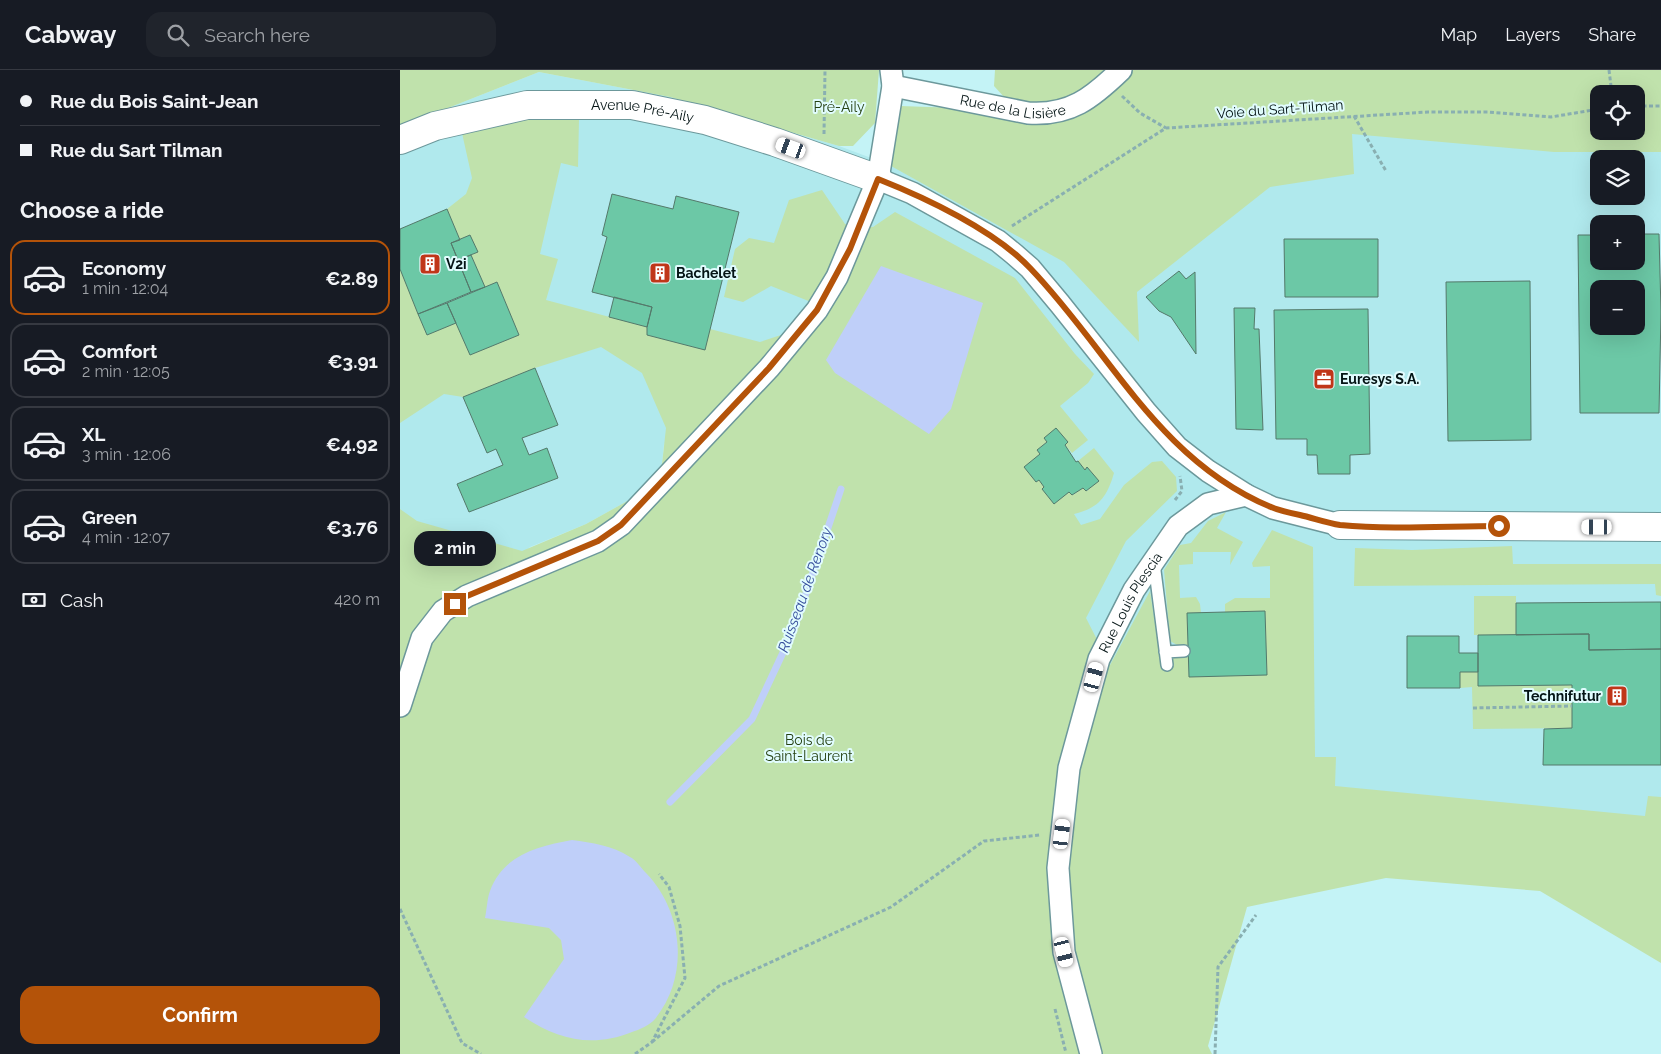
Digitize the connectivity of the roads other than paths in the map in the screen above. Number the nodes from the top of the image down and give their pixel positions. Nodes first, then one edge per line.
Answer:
1 (1114, 77) edge
2 (892, 78) edge
3 (400, 140) edge
4 (878, 179) junction
5 (1246, 496) junction
6 (1340, 525) joint
7 (1661, 527) edge
8 (1154, 562) junction
9 (1184, 651) dead end
10 (1165, 652) junction
11 (1167, 665) dead end
12 (400, 706) edge
13 (1091, 1054) edge

1 - 2 street, Rue de la Lisière
2 - 4 street
3 - 4 street, Avenue Pré-Aily
4 - 5 street
4 - 12 street
5 - 6 street
5 - 8 street, Rue Louis Plescia
6 - 7 street
8 - 10 lane
8 - 13 street, Rue Louis Plescia
9 - 10 lane
10 - 11 lane

